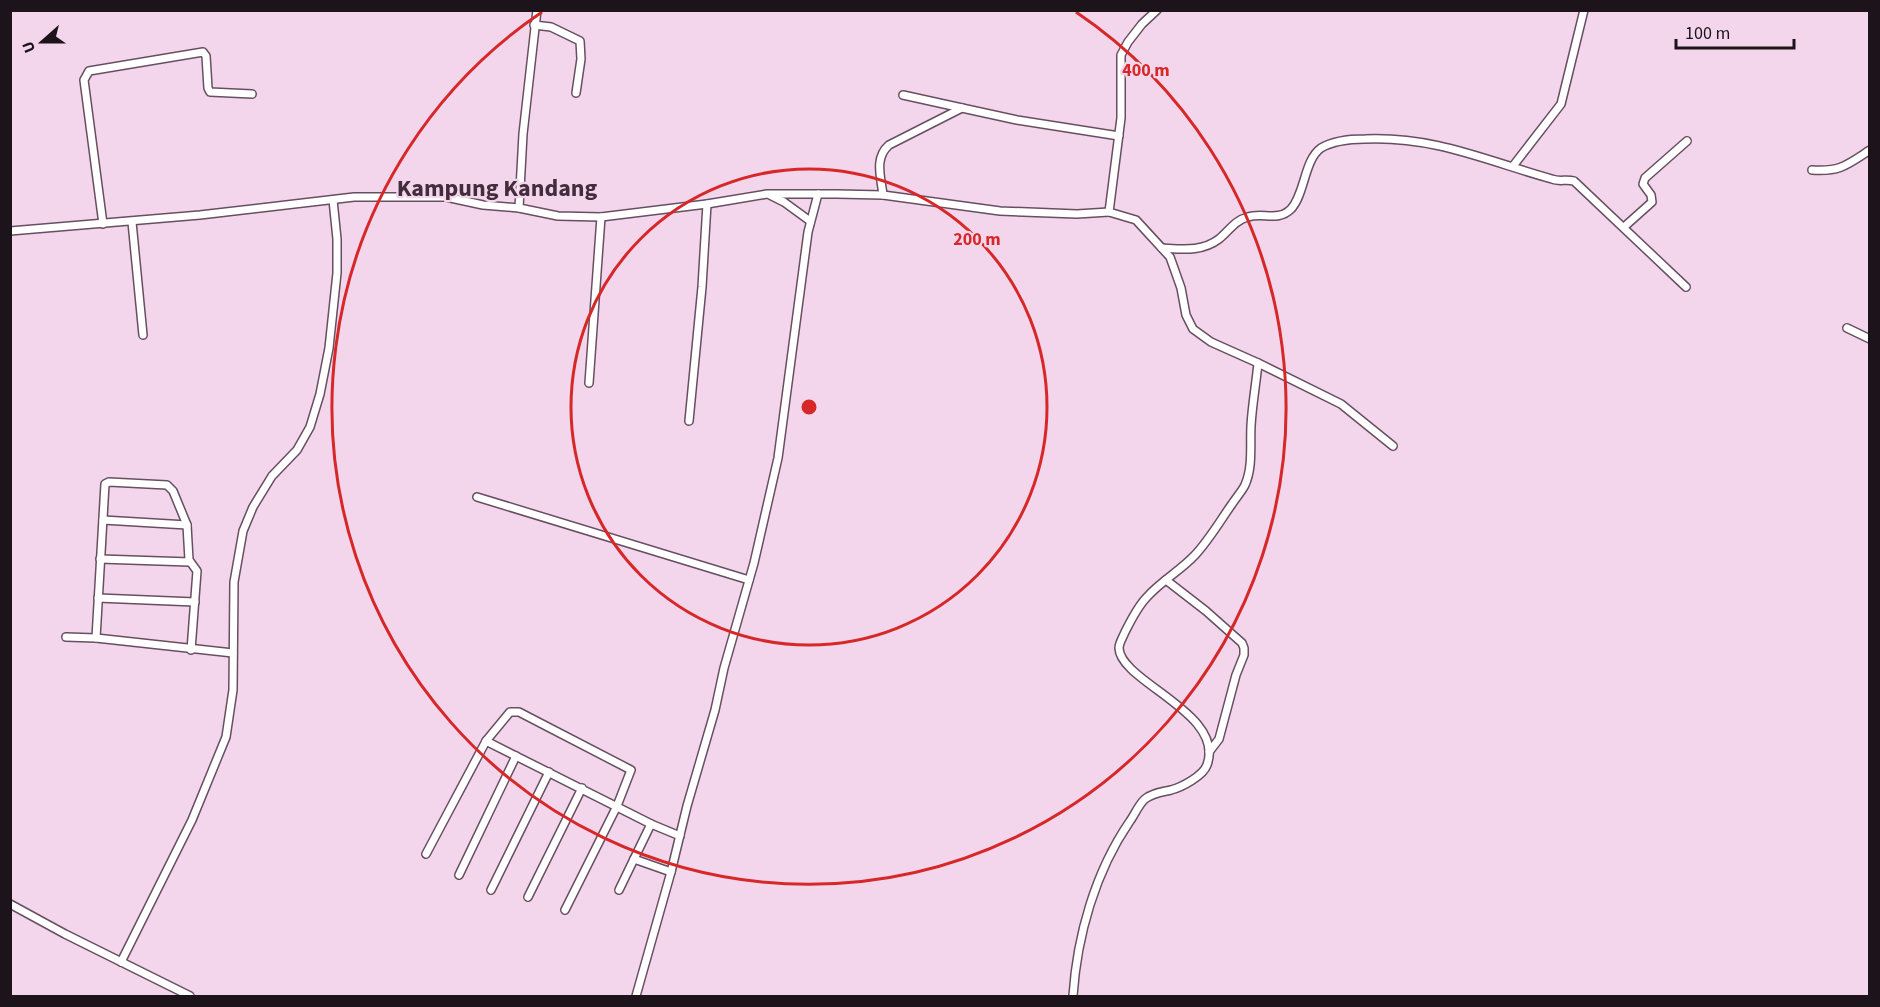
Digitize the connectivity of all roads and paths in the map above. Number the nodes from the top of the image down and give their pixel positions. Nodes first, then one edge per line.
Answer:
1 (537, 10) edge
2 (1157, 10) edge
3 (1584, 10) edge
4 (534, 25) junction
5 (576, 93) dead end
6 (252, 94) dead end
7 (903, 95) dead end
8 (962, 108) junction
9 (1119, 136) junction
10 (1687, 141) dead end
11 (1869, 150) edge
12 (1517, 160) junction
13 (1812, 170) dead end
14 (767, 194) junction
15 (818, 194) junction
16 (883, 195) junction
17 (333, 200) junction
18 (707, 204) junction
19 (519, 208) junction
20 (1109, 213) junction
21 (601, 217) junction
22 (810, 221) junction
23 (132, 222) junction
24 (103, 224) junction
25 (1623, 227) junction
26 (10, 231) edge
27 (1162, 248) junction
28 (1686, 287) dead end
29 (1847, 328) dead end
30 (143, 335) dead end
31 (1869, 339) edge
32 (1258, 363) junction
33 (589, 383) dead end
34 (689, 421) dead end
35 (1393, 446) dead end
36 (477, 497) dead end
37 (103, 520) junction
38 (187, 525) junction
39 (100, 559) junction
40 (190, 562) junction
41 (749, 580) junction
42 (1166, 580) junction
43 (98, 598) junction
44 (195, 602) junction
45 (66, 637) dead end
46 (96, 638) junction
47 (191, 650) junction
48 (233, 653) junction
49 (486, 741) junction
50 (1209, 752) junction
51 (516, 756) junction
52 (549, 772) junction
53 (582, 788) junction
54 (617, 806) junction
55 (651, 824) junction
56 (680, 836) junction
57 (426, 854) dead end
58 (634, 859) junction
59 (671, 872) junction
60 (459, 875) dead end
61 (491, 890) dead end
62 (619, 890) dead end
63 (528, 897) dead end
64 (10, 904) edge
65 (565, 910) dead end
66 (121, 962) junction
67 (190, 996) edge
68 (636, 996) edge
69 (1073, 996) edge

1 - 4 street
2 - 9 street
3 - 12 street
4 - 5 street
4 - 19 street
6 - 24 street
7 - 8 street
8 - 9 street
8 - 16 street
9 - 20 street
10 - 25 street
11 - 13 street
12 - 25 street
12 - 27 street
14 - 15 street
14 - 18 street
14 - 22 street
15 - 16 street
15 - 22 street
16 - 20 street
17 - 19 street
17 - 23 street
17 - 48 street
18 - 21 street
18 - 34 street
19 - 21 street
20 - 27 street
21 - 33 street
22 - 41 street
23 - 24 street
23 - 30 street
24 - 26 street
25 - 28 street
27 - 32 street
29 - 31 street
32 - 35 street
32 - 42 street
36 - 41 street
37 - 38 street
37 - 38 street
37 - 39 street
38 - 40 street
39 - 40 street
39 - 43 street
40 - 44 street
41 - 56 street
42 - 50 street
42 - 50 street
43 - 44 street
43 - 46 street
44 - 47 street
45 - 46 street
46 - 47 street
47 - 48 street
48 - 66 street
49 - 51 street
49 - 54 street
49 - 57 street
50 - 69 street
51 - 52 street
51 - 60 street
52 - 53 street
52 - 61 street
53 - 54 street
53 - 63 street
54 - 55 street
54 - 65 street
55 - 56 street
55 - 58 street
56 - 59 street
58 - 59 street
58 - 62 street
59 - 68 street
64 - 66 street
66 - 67 street

